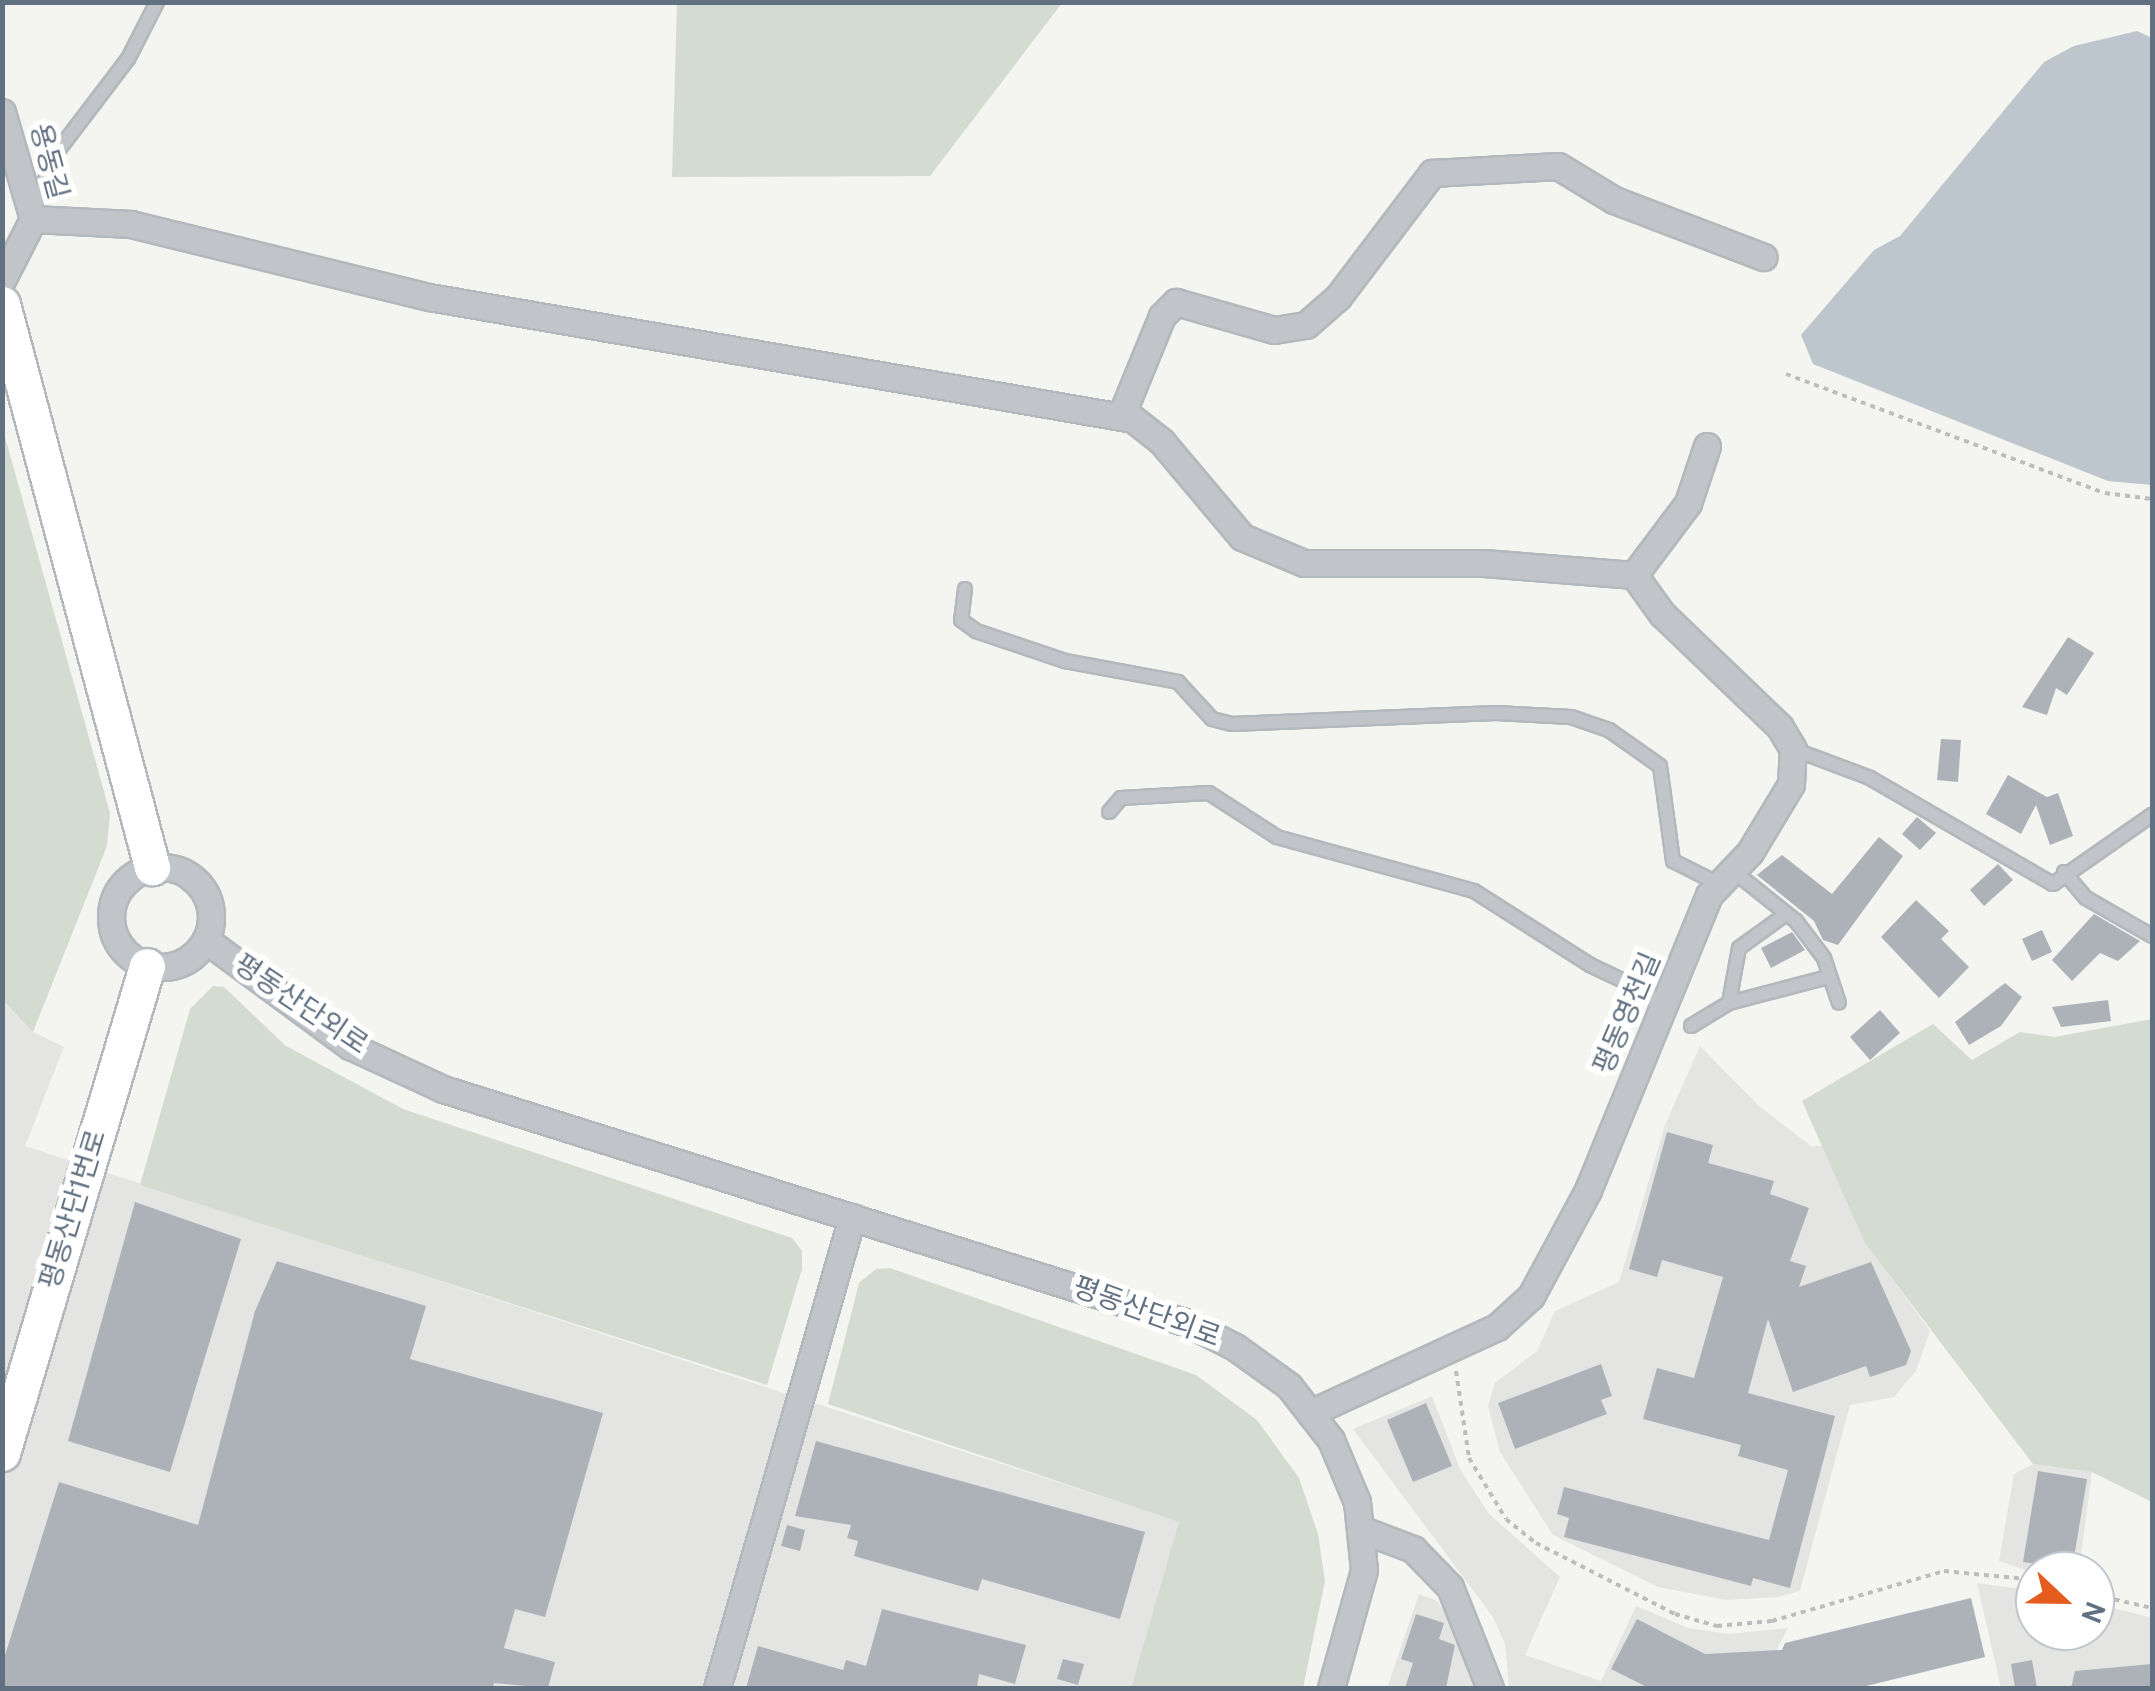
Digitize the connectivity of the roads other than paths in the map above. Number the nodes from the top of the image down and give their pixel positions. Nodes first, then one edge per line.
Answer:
1 (157, 2) edge
2 (2, 112) edge
3 (32, 219) junction
4 (1763, 256) dead end
5 (2, 280) edge
6 (2, 304) edge
7 (1121, 416) junction
8 (1707, 446) dead end
9 (1634, 576) junction
10 (965, 588) dead end
11 (1794, 749) junction
12 (1109, 812) dead end
13 (2152, 815) edge
14 (152, 867) junction
15 (2064, 872) junction
16 (1726, 877) junction
17 (1786, 914) junction
18 (2152, 936) edge
19 (206, 940) junction
20 (147, 966) junction
21 (1828, 977) junction
22 (1730, 1003) junction
23 (1840, 1003) dead end
24 (1662, 1013) junction
25 (1691, 1026) dead end
26 (852, 1217) junction
27 (1310, 1412) junction
28 (2, 1454) edge
29 (1360, 1530) junction
30 (717, 1688) edge
31 (1331, 1688) edge
32 (1490, 1688) edge

1 - 3 lane
2 - 3 street, 용동길
3 - 5 street, 용동길
3 - 7 street
4 - 7 street
6 - 14 street
7 - 9 street
8 - 9 street
9 - 11 street
10 - 16 lane
11 - 15 lane
11 - 16 street, 평동영천길
12 - 24 lane
13 - 15 lane
14 - 19 street
14 - 20 street
15 - 18 lane
16 - 17 lane
16 - 24 street, 평동영천길
17 - 21 lane
17 - 22 lane
19 - 20 street
19 - 26 street, 평동산단외로
20 - 28 street, 평동산단1번로
21 - 22 lane
21 - 23 lane
22 - 25 lane
24 - 27 street, 평동영천길
26 - 27 street, 평동산단외로
26 - 30 street
27 - 29 street, 평동산단외로
29 - 31 street, 평동산단외로
29 - 32 street

